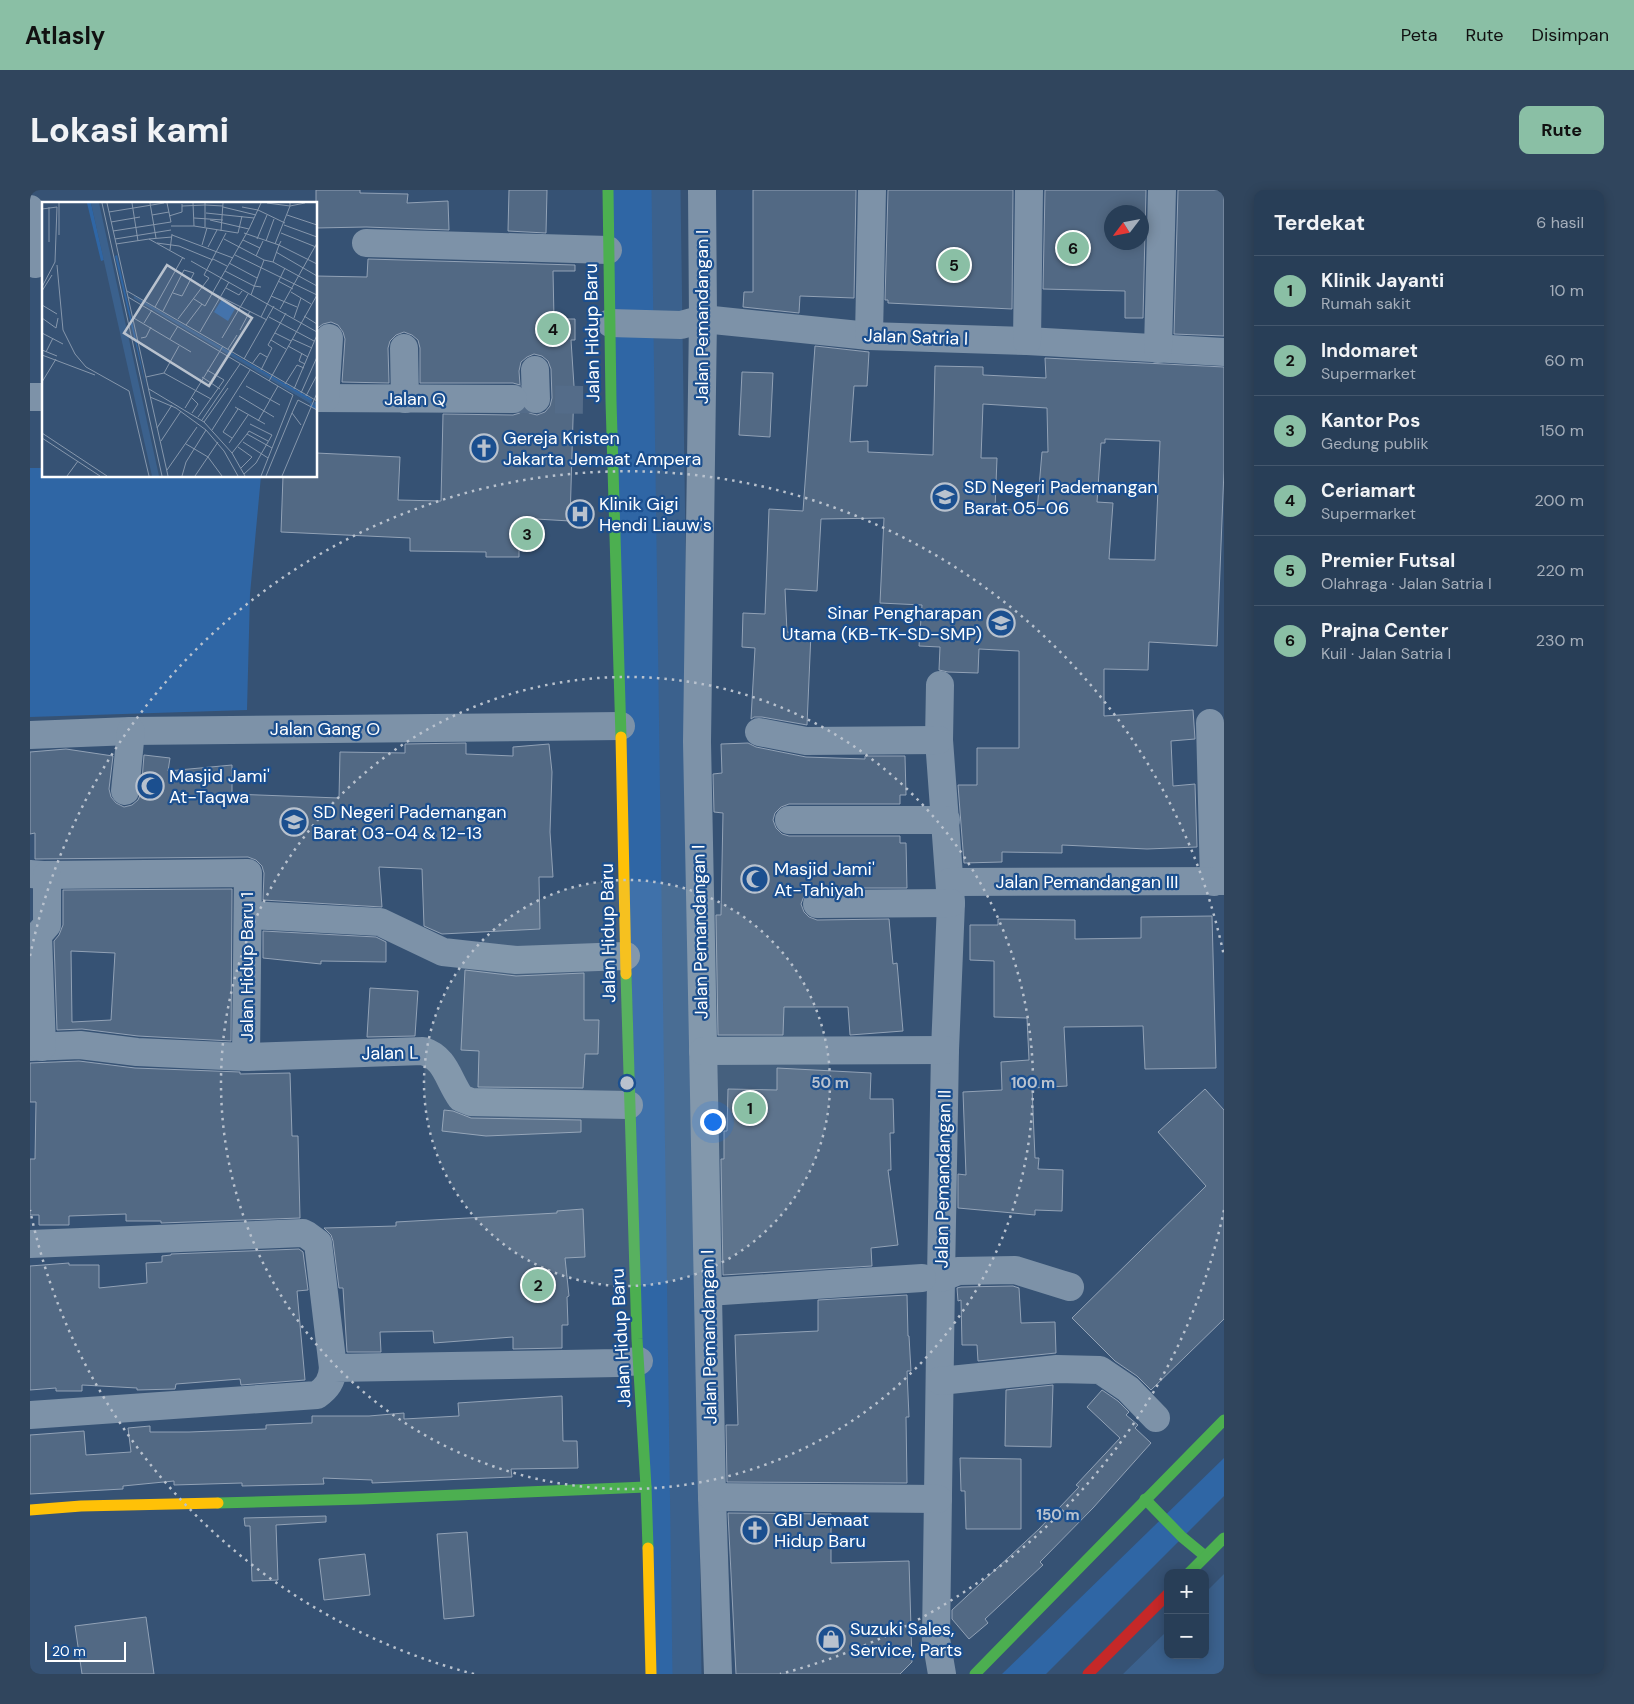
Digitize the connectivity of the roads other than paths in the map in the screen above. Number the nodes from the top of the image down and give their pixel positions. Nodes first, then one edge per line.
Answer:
1 (608, 190) edge
2 (702, 190) edge
3 (872, 190) edge
4 (1029, 190) edge
5 (1162, 190) edge
6 (30, 209) edge
7 (366, 243) dead end
8 (608, 250) junction
9 (36, 264) edge
10 (692, 322) junction
11 (612, 323) junction
12 (869, 336) junction
13 (330, 338) dead end
14 (1027, 341) junction
15 (404, 348) dead end
16 (1158, 349) junction
17 (1224, 352) edge
18 (534, 370) dead end
19 (321, 398) edge
20 (405, 399) junction
21 (940, 685) dead end
22 (1210, 723) dead end
23 (621, 726) junction
24 (131, 730) junction
25 (759, 732) dead end
26 (30, 736) edge
27 (939, 740) junction
28 (125, 791) dead end
29 (789, 820) dead end
30 (946, 820) junction
31 (39, 874) edge
32 (1219, 881) edge
33 (950, 892) junction
34 (817, 904) dead end
35 (248, 915) junction
36 (626, 956) junction
37 (36, 1047) edge
38 (945, 1050) junction
39 (703, 1051) junction
40 (246, 1057) junction
41 (629, 1105) junction
42 (30, 1244) edge
43 (931, 1278) junction
44 (1070, 1287) dead end
45 (708, 1292) junction
46 (639, 1361) junction
47 (333, 1368) junction
48 (940, 1381) junction
49 (30, 1415) edge
50 (1156, 1418) dead end
51 (1224, 1420) edge
52 (646, 1487) junction
53 (712, 1498) junction
54 (938, 1499) junction
55 (1145, 1500) junction
56 (30, 1510) edge
57 (1224, 1538) edge
58 (1205, 1556) junction
59 (1193, 1569) edge
60 (1164, 1598) edge
61 (651, 1674) edge
62 (718, 1674) edge
63 (942, 1674) edge
64 (975, 1674) edge
65 (1088, 1674) edge

1 - 8 street, Jalan Hidup Baru
2 - 10 street, Jalan Pemandangan I
3 - 12 street
4 - 14 street
5 - 16 street
6 - 9 street
7 - 8 street
8 - 11 street, Jalan Hidup Baru
10 - 11 street, Jalan Satria I
10 - 12 street, Jalan Satria I
10 - 39 street, Jalan Pemandangan I
11 - 23 street, Jalan Hidup Baru
12 - 14 street, Jalan Satria I
13 - 19 street
14 - 16 street, Jalan Satria I
15 - 20 street
16 - 17 street, Jalan Satria I
18 - 20 street, Jalan Q
19 - 20 street, Jalan Q
21 - 27 street, Jalan Pemandangan II
22 - 32 street
23 - 24 street, Jalan Gang O
23 - 36 street, Jalan Hidup Baru
24 - 26 street, Jalan Gang O
24 - 28 street
25 - 27 street
27 - 30 street, Jalan Pemandangan II
29 - 30 street
30 - 33 street, Jalan Pemandangan II
31 - 35 street, Jalan Hidup Baru 1
31 - 37 street, Jalan Hidup Baru 1
32 - 33 street, Jalan Pemandangan III
33 - 34 street, Jalan Pemandangan III
33 - 38 street, Jalan Pemandangan II
35 - 36 street
35 - 40 street, Jalan Hidup Baru 1
36 - 41 street, Jalan Hidup Baru
37 - 40 street, Jalan Hidup Baru 1
38 - 39 street
38 - 43 street, Jalan Pemandangan II
39 - 45 street, Jalan Pemandangan I
40 - 41 street, Jalan L
41 - 46 street, Jalan Hidup Baru
42 - 47 street
43 - 44 street
43 - 45 street
43 - 48 street, Jalan Pemandangan II
45 - 53 street, Jalan Pemandangan I
46 - 47 street
46 - 52 street, Jalan Hidup Baru
47 - 49 street
48 - 50 street
48 - 54 street, Jalan Pemandangan II
51 - 55 street
52 - 56 street
52 - 61 street, Jalan Hidup Baru
53 - 54 street
53 - 62 street, Jalan Pemandangan I
54 - 63 street, Jalan Pemandangan II
55 - 58 street
55 - 64 street
57 - 58 street
58 - 59 street
60 - 65 street

